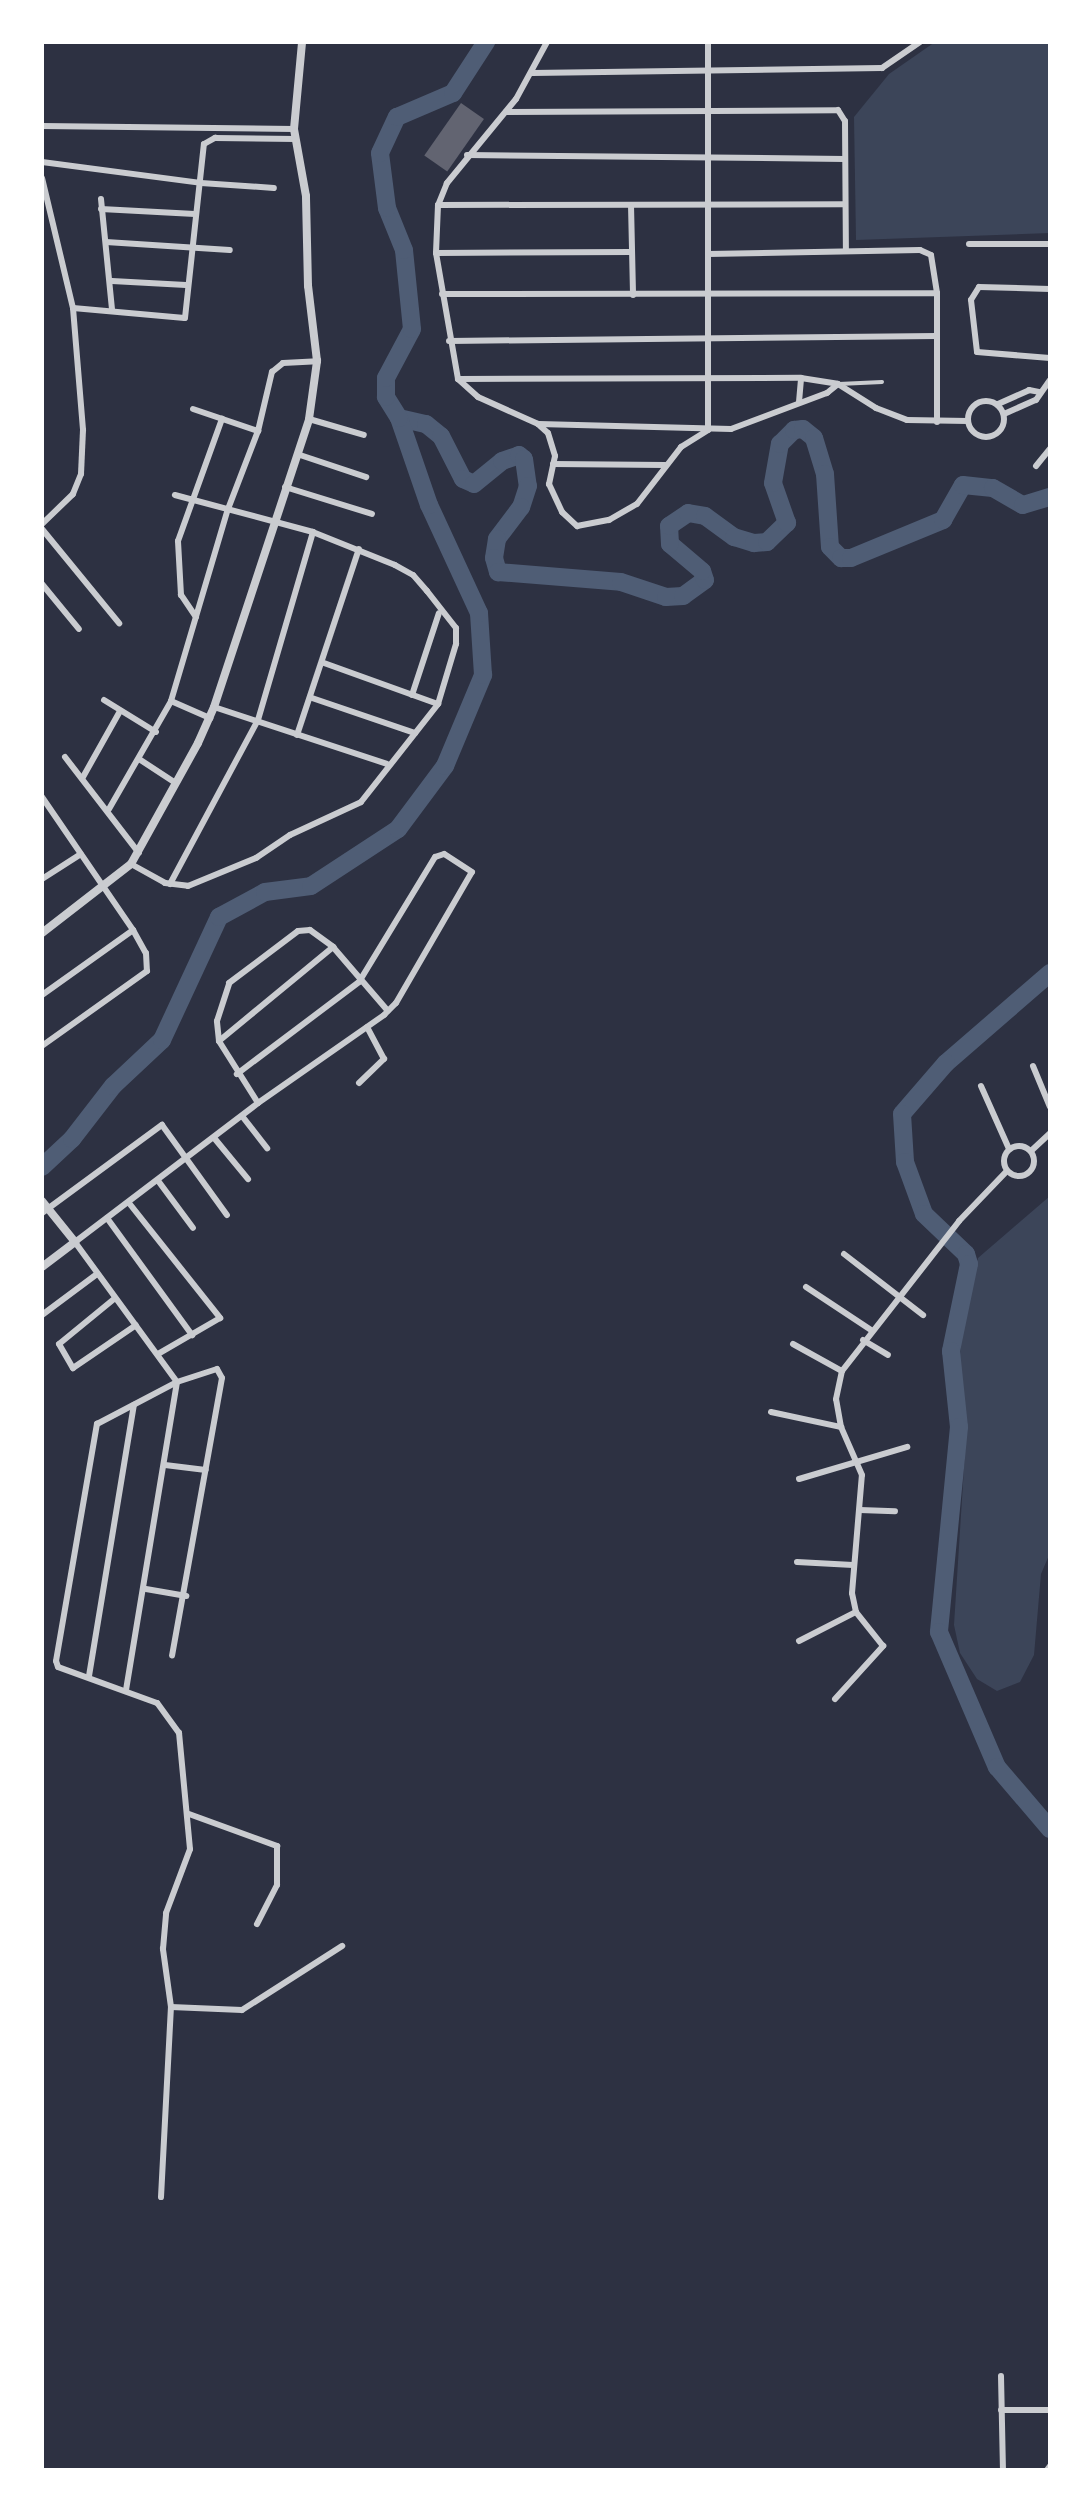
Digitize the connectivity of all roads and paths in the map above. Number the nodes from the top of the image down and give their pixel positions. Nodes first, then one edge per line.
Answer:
1 (302, 42) edge
2 (547, 42) edge
3 (708, 42) edge
4 (920, 42) edge
5 (532, 73) junction
6 (708, 73) junction
7 (506, 111) junction
8 (708, 113) junction
9 (42, 126) edge
10 (294, 129) junction
11 (296, 139) junction
12 (467, 155) junction
13 (707, 158) junction
14 (845, 159) junction
15 (42, 162) edge
16 (42, 178) edge
17 (201, 183) junction
18 (274, 188) dead end
19 (101, 199) dead end
20 (845, 204) junction
21 (438, 205) junction
22 (631, 205) junction
23 (707, 205) junction
24 (101, 209) junction
25 (195, 214) junction
26 (106, 242) junction
27 (969, 244) dead end
28 (1050, 244) edge
29 (190, 247) junction
30 (230, 250) dead end
31 (846, 250) junction
32 (632, 252) junction
33 (436, 253) junction
34 (708, 254) junction
35 (112, 281) junction
36 (186, 285) junction
37 (1050, 289) edge
38 (937, 293) junction
39 (442, 294) junction
40 (633, 295) junction
41 (708, 295) junction
42 (73, 308) junction
43 (112, 310) junction
44 (937, 336) junction
45 (708, 338) junction
46 (449, 341) junction
47 (1050, 358) edge
48 (317, 361) junction
49 (708, 378) junction
50 (800, 378) junction
51 (458, 380) junction
52 (1050, 380) edge
53 (882, 382) dead end
54 (838, 384) junction
55 (1039, 392) junction
56 (799, 402) junction
57 (998, 404) junction
58 (193, 409) dead end
59 (1004, 414) junction
60 (309, 418) junction
61 (222, 419) junction
62 (968, 421) junction
63 (937, 422) junction
64 (538, 424) junction
65 (708, 430) junction
66 (258, 431) junction
67 (364, 435) dead end
68 (1050, 449) edge
69 (297, 454) junction
70 (553, 464) junction
71 (665, 466) junction
72 (1036, 466) dead end
73 (366, 477) dead end
74 (285, 486) junction
75 (175, 495) dead end
76 (190, 500) junction
77 (228, 509) junction
78 (372, 514) dead end
79 (274, 521) junction
80 (42, 526) edge
81 (313, 532) junction
82 (359, 548) junction
83 (42, 584) edge
84 (439, 613) junction
85 (196, 617) junction
86 (119, 623) dead end
87 (79, 629) dead end
88 (324, 663) junction
89 (412, 695) junction
90 (312, 698) junction
91 (104, 700) dead end
92 (172, 701) junction
93 (438, 704) junction
94 (214, 707) junction
95 (120, 711) junction
96 (210, 718) junction
97 (258, 720) junction
98 (156, 732) junction
99 (415, 733) junction
100 (297, 735) junction
101 (65, 757) dead end
102 (139, 759) junction
103 (387, 764) junction
104 (83, 777) junction
105 (174, 782) junction
106 (42, 797) edge
107 (109, 809) junction
108 (139, 853) junction
109 (80, 854) junction
110 (131, 864) junction
111 (42, 878) edge
112 (170, 884) junction
113 (104, 889) junction
114 (133, 930) junction
115 (42, 933) edge
116 (332, 947) junction
117 (359, 982) junction
118 (42, 995) edge
119 (388, 1011) junction
120 (367, 1027) junction
121 (219, 1041) junction
122 (42, 1046) edge
123 (1033, 1066) dead end
124 (237, 1074) junction
125 (359, 1083) dead end
126 (981, 1086) dead end
127 (258, 1103) junction
128 (1050, 1107) edge
129 (242, 1116) junction
130 (1050, 1133) edge
131 (215, 1139) junction
132 (267, 1147) dead end
133 (1009, 1149) junction
134 (1031, 1151) junction
135 (185, 1161) junction
136 (1007, 1171) junction
137 (248, 1179) dead end
138 (159, 1182) junction
139 (42, 1201) edge
140 (129, 1203) junction
141 (45, 1211) edge
142 (227, 1215) dead end
143 (107, 1218) junction
144 (193, 1228) dead end
145 (75, 1242) junction
146 (844, 1254) dead end
147 (42, 1268) edge
148 (97, 1274) junction
149 (806, 1287) dead end
150 (903, 1295) junction
151 (114, 1299) junction
152 (42, 1315) edge
153 (923, 1315) dead end
154 (136, 1325) junction
155 (872, 1330) junction
156 (192, 1335) junction
157 (863, 1340) junction
158 (793, 1344) dead end
159 (158, 1354) junction
160 (888, 1355) dead end
161 (842, 1371) junction
162 (177, 1382) junction
163 (134, 1405) junction
164 (771, 1412) dead end
165 (841, 1427) junction
166 (907, 1447) dead end
167 (858, 1464) junction
168 (165, 1465) junction
169 (206, 1470) junction
170 (799, 1479) dead end
171 (860, 1510) junction
172 (895, 1511) dead end
173 (797, 1562) dead end
174 (853, 1565) junction
175 (146, 1589) junction
176 (186, 1596) junction
177 (856, 1612) junction
178 (799, 1641) dead end
179 (173, 1656) dead end
180 (89, 1676) junction
181 (126, 1690) junction
182 (835, 1699) dead end
183 (189, 1814) junction
184 (257, 1924) dead end
185 (342, 1946) dead end
186 (171, 2007) junction
187 (161, 2197) dead end
188 (1001, 2376) dead end
189 (1001, 2410) junction
190 (1050, 2410) edge
191 (1050, 2466) edge
192 (1003, 2470) edge
193 (1047, 2470) edge

1 - 10 street
2 - 5 street
3 - 6 street
4 - 6 street
5 - 6 street
5 - 7 street
6 - 8 street
7 - 8 street
7 - 12 street
8 - 13 street
8 - 14 street
9 - 10 street
10 - 11 street
11 - 17 street
11 - 48 street
12 - 13 street
12 - 21 street
13 - 14 street
13 - 23 street
14 - 20 street
15 - 17 street
16 - 42 street
17 - 18 street
17 - 25 street
19 - 24 street
20 - 23 street
20 - 31 street
21 - 22 street
21 - 33 street
22 - 23 street
22 - 32 street
23 - 34 street
24 - 25 street
24 - 26 street
25 - 29 street
26 - 29 street
26 - 35 street
27 - 28 street
29 - 30 street
29 - 36 street
31 - 34 street
31 - 38 street
32 - 33 street
32 - 40 street
33 - 39 street
34 - 41 street
35 - 36 street
35 - 43 street
36 - 43 street
37 - 47 street
38 - 41 street
38 - 44 street
39 - 40 street
39 - 46 street
40 - 41 street
41 - 45 street
42 - 43 street
42 - 80 street
44 - 45 street
44 - 63 street
45 - 46 street
45 - 49 street
46 - 51 street
48 - 60 street
48 - 66 street
49 - 50 street
49 - 51 street
49 - 65 street
50 - 54 street
50 - 56 street
51 - 64 street
52 - 55 street
53 - 54 lane
54 - 56 street
54 - 63 street
55 - 57 street
55 - 59 street
56 - 65 street
57 - 59 street
57 - 62 street
58 - 61 street
59 - 62 street
60 - 67 street
60 - 69 street
61 - 66 street
61 - 76 street
62 - 63 street
64 - 65 street
64 - 70 street
65 - 71 street
66 - 77 street
68 - 72 street
69 - 73 street
69 - 74 street
70 - 71 street
70 - 71 street
74 - 78 street
74 - 79 street
75 - 76 street
76 - 77 street
76 - 85 street
77 - 79 street
77 - 85 street
79 - 81 street
79 - 94 street
80 - 86 street
81 - 82 street
81 - 97 street
82 - 84 street
82 - 88 street
83 - 87 street
84 - 89 street
84 - 93 street
85 - 92 street
88 - 89 street
88 - 90 street
89 - 93 street
90 - 99 street
90 - 100 street
91 - 95 street
92 - 96 street
92 - 98 street
93 - 99 street
94 - 96 street
94 - 97 street
95 - 98 street
95 - 104 street
96 - 105 street
97 - 100 street
97 - 112 street
98 - 102 street
99 - 103 street
100 - 103 street
101 - 104 street
102 - 105 street
102 - 107 street
103 - 112 street
104 - 107 street
105 - 108 street
106 - 109 street
107 - 108 street
108 - 110 street
109 - 111 street
109 - 113 street
110 - 112 street
110 - 113 street
113 - 114 street
113 - 115 street
114 - 118 street
114 - 122 street
116 - 117 street
116 - 121 street
116 - 121 street
117 - 119 street
117 - 119 street
117 - 124 street
119 - 120 street
120 - 125 street
120 - 127 street
121 - 124 street
123 - 128 street
124 - 127 street
126 - 133 street
127 - 129 street
129 - 131 street
129 - 132 street
130 - 134 street
131 - 135 street
131 - 137 street
133 - 134 street
133 - 136 street
134 - 136 street
135 - 138 street
135 - 141 street
135 - 142 street
136 - 150 street
138 - 140 street
138 - 144 street
139 - 141 street
140 - 143 street
140 - 156 street
141 - 145 street
143 - 145 street
143 - 156 street
145 - 147 street
145 - 148 street
146 - 150 street
148 - 151 street
148 - 152 street
149 - 155 street
150 - 153 street
150 - 155 street
151 - 154 street
151 - 154 street
154 - 159 street
155 - 157 street
156 - 159 street
157 - 160 street
157 - 161 street
158 - 161 street
159 - 162 street
161 - 165 street
162 - 163 street
162 - 168 street
162 - 169 street
163 - 180 street
163 - 180 street
164 - 165 street
165 - 167 street
166 - 167 street
167 - 170 street
167 - 171 street
168 - 169 street
168 - 175 street
169 - 176 street
171 - 172 street
171 - 174 street
173 - 174 street
174 - 177 street
175 - 176 street
175 - 181 street
176 - 179 street
177 - 178 street
177 - 182 street
180 - 181 street
181 - 183 street
183 - 184 street
183 - 186 street
185 - 186 street
186 - 187 street
188 - 189 street
189 - 190 street
189 - 192 street
191 - 193 street

